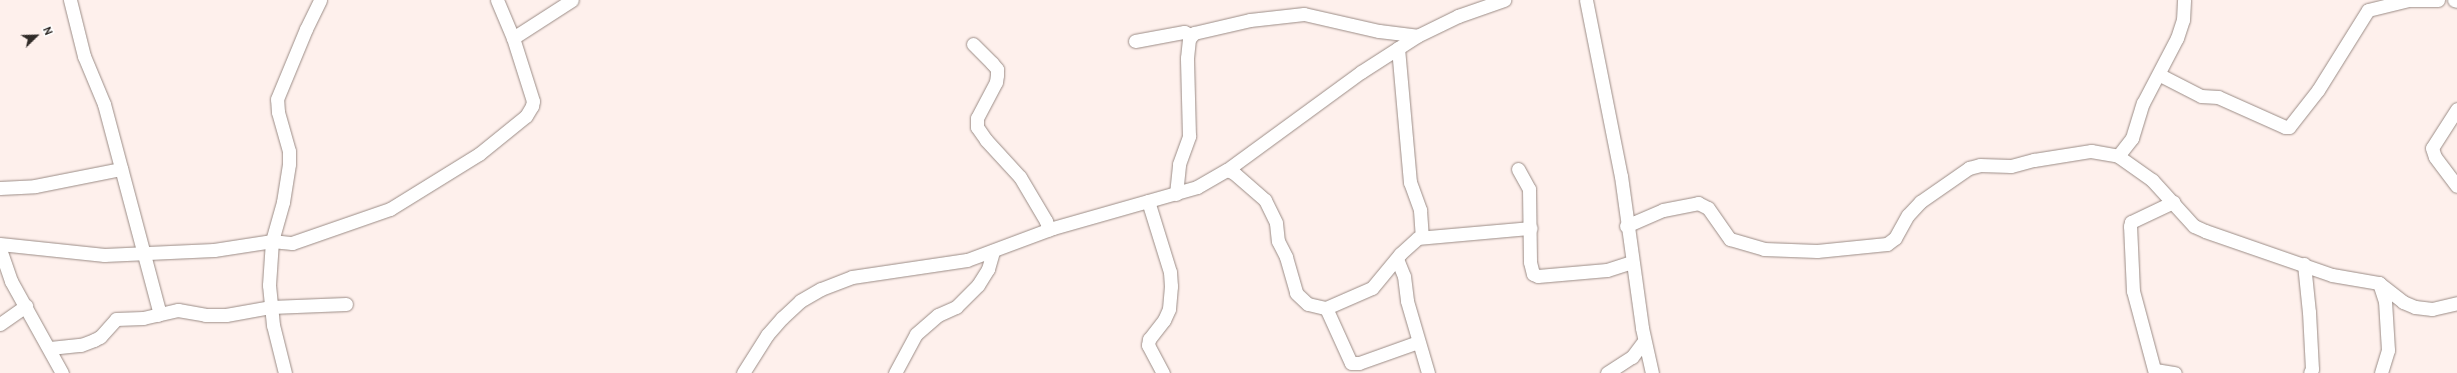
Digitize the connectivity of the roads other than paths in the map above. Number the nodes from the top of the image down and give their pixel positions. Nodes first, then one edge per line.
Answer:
1 (70, 0) edge
2 (320, 0) edge
3 (497, 0) edge
4 (572, 0) edge
5 (1504, 0) edge
6 (1586, 0) edge
7 (2184, 0) edge
8 (2438, 0) edge
9 (2454, 0) edge
10 (2457, 1) edge
11 (1191, 35) junction
12 (1417, 36) junction
13 (513, 38) junction
14 (1134, 42) dead end
15 (973, 44) dead end
16 (1398, 48) junction
17 (2160, 75) junction
18 (2457, 109) edge
19 (2118, 156) junction
20 (121, 169) junction
21 (1518, 169) dead end
22 (1227, 170) junction
23 (2457, 186) edge
24 (0, 188) edge
25 (1176, 194) junction
26 (1148, 201) junction
27 (2173, 202) junction
28 (1626, 226) junction
29 (1531, 228) junction
30 (1049, 230) junction
31 (1422, 237) junction
32 (272, 241) junction
33 (0, 244) edge
34 (993, 251) junction
35 (144, 254) junction
36 (1, 258) edge
37 (1397, 259) junction
38 (1632, 262) junction
39 (2304, 264) junction
40 (2379, 283) junction
41 (2457, 303) edge
42 (346, 304) dead end
43 (26, 306) junction
44 (271, 307) junction
45 (1326, 308) junction
46 (158, 315) junction
47 (0, 324) edge
48 (1418, 342) junction
49 (1644, 342) junction
50 (50, 348) junction
51 (2155, 372) edge
52 (62, 373) edge
53 (285, 373) edge
54 (743, 373) edge
55 (895, 373) edge
56 (1162, 373) edge
57 (1428, 373) edge
58 (1607, 373) edge
59 (1652, 373) edge
60 (2175, 373) edge
61 (2310, 373) edge
62 (2381, 373) edge

1 - 20 street
2 - 32 street
3 - 13 street
4 - 13 street
5 - 12 street
6 - 28 street
7 - 17 street
8 - 17 street
9 - 10 street
11 - 12 street
11 - 14 street
11 - 25 street
12 - 16 street
13 - 32 street
15 - 30 street
16 - 22 street
16 - 31 street
17 - 19 street
18 - 23 street
19 - 27 street
19 - 28 street
20 - 24 street
20 - 35 street
21 - 29 street
22 - 25 street
22 - 45 street
25 - 26 street
26 - 30 street
26 - 56 street
27 - 39 street
27 - 51 street
28 - 38 street
29 - 31 street
29 - 38 street
30 - 34 street
31 - 37 street
32 - 35 street
32 - 44 street
33 - 35 street
34 - 54 street
34 - 55 street
35 - 46 street
36 - 43 street
37 - 45 street
37 - 48 street
38 - 49 street
39 - 40 street
39 - 61 street
40 - 41 street
40 - 62 street
42 - 44 street
43 - 47 street
43 - 50 street
44 - 46 street
44 - 53 street
45 - 48 street
46 - 50 street
48 - 57 street
49 - 58 street
49 - 59 street
50 - 52 street
51 - 60 street

